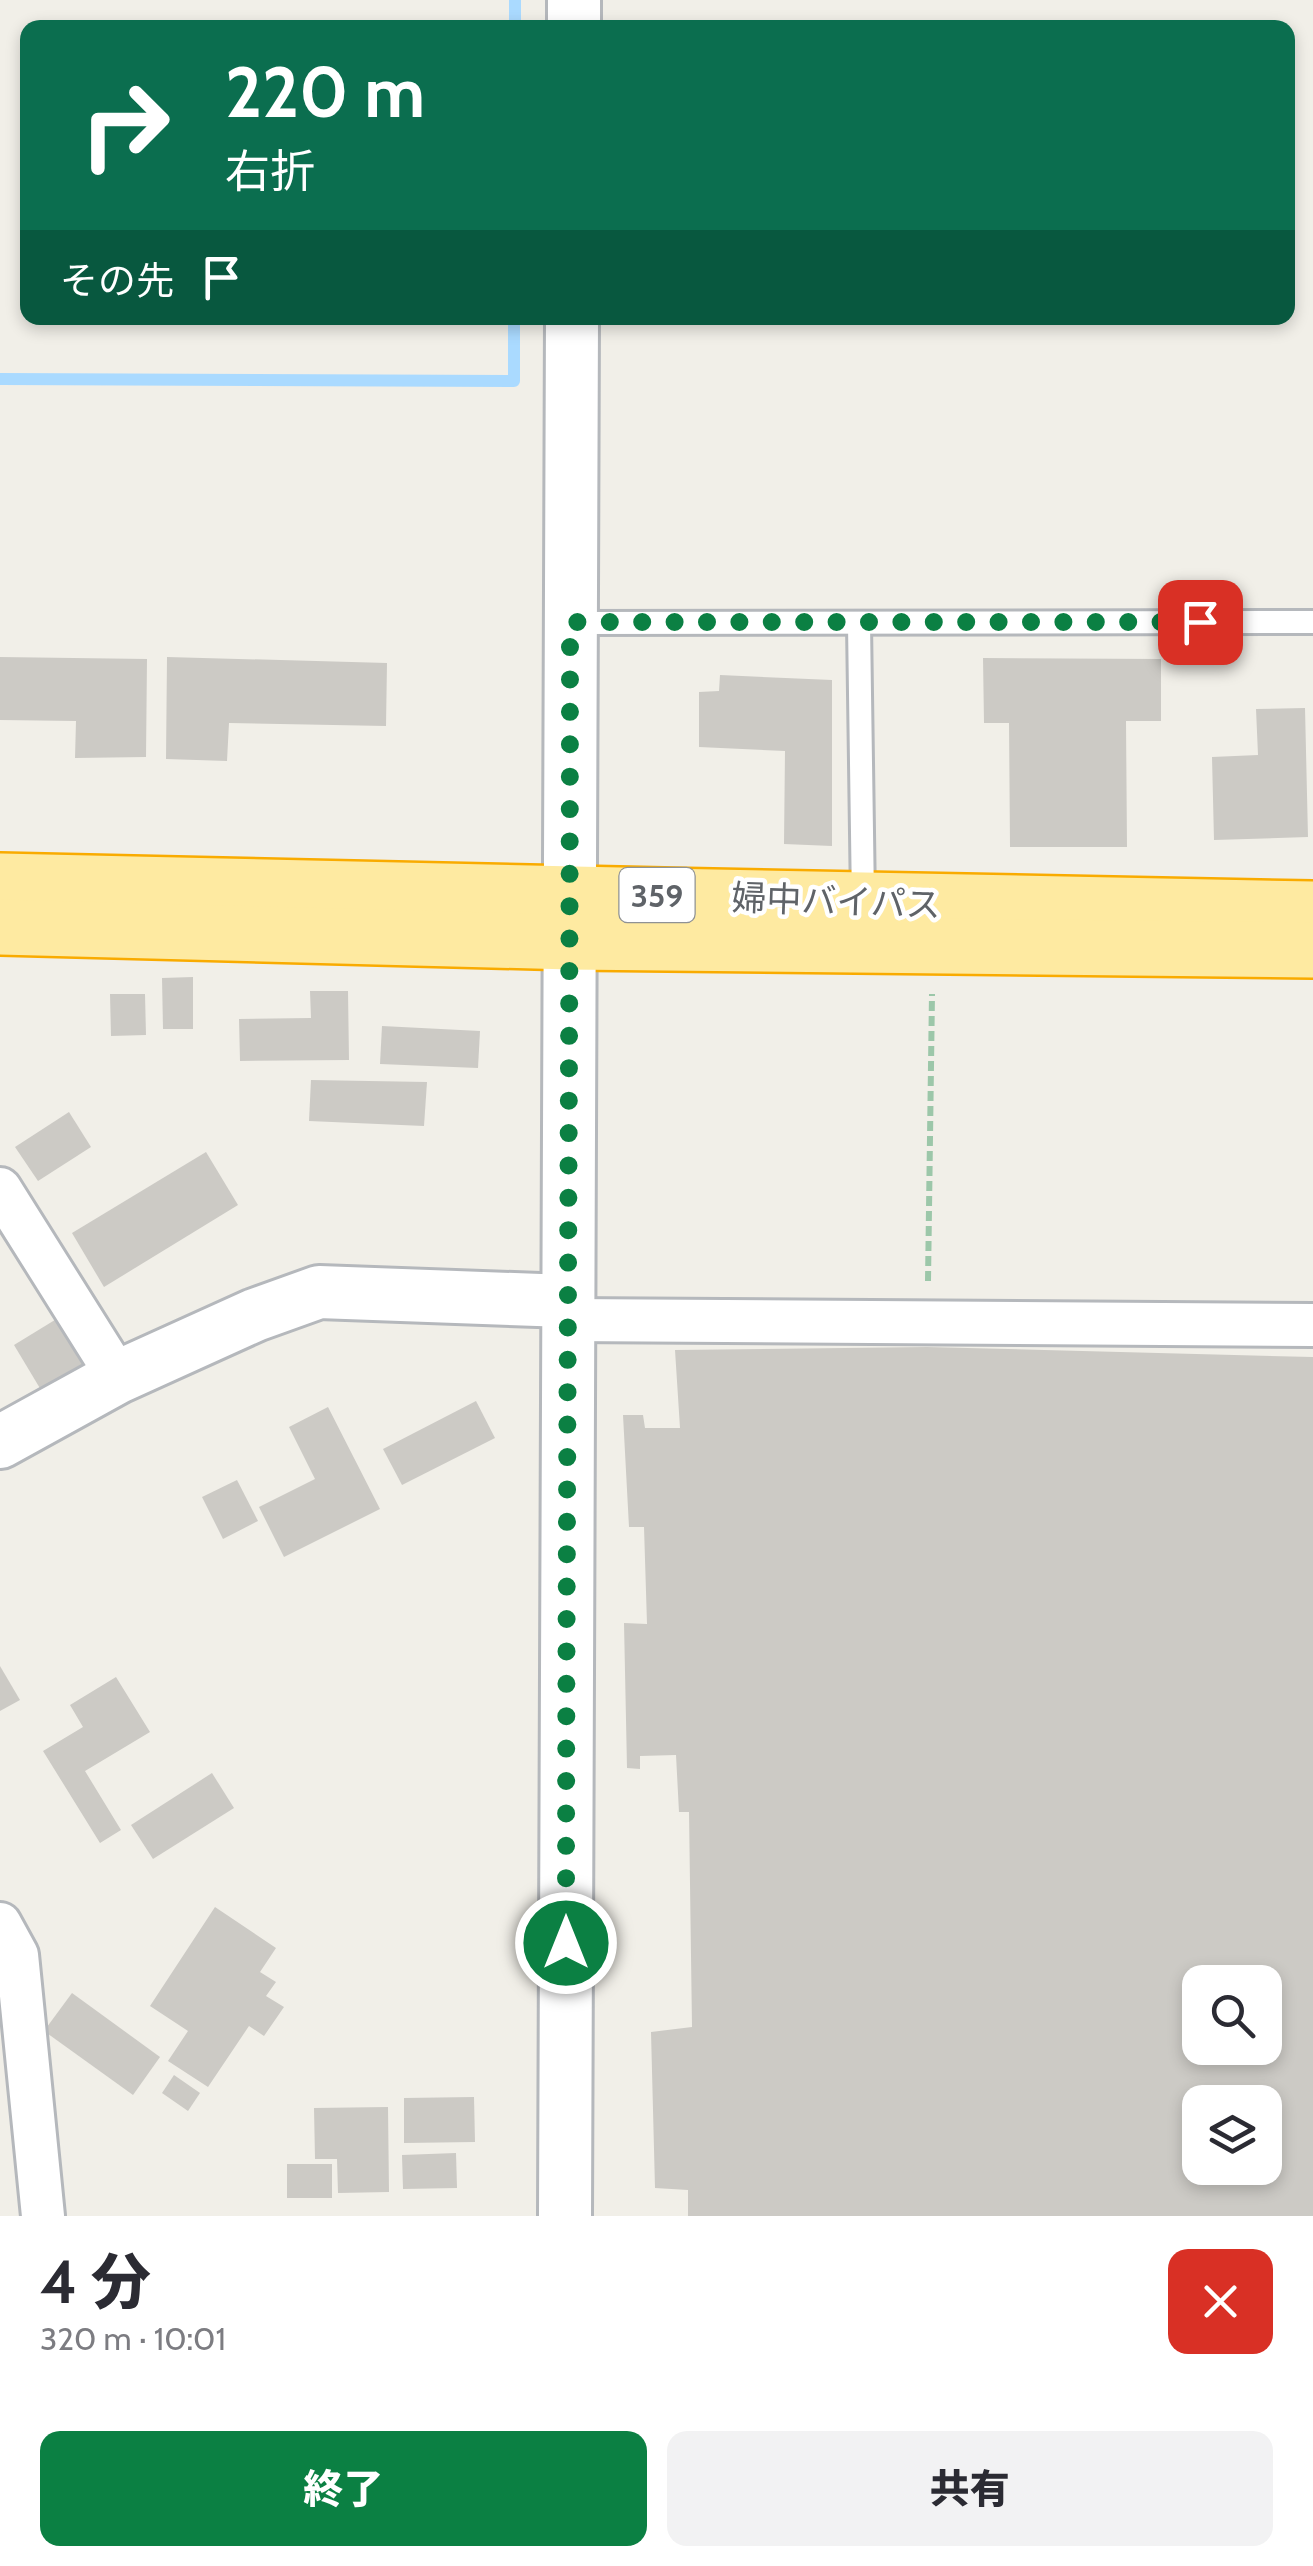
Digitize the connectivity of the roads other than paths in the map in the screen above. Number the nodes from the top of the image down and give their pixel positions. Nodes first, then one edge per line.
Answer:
1 (572, 325) edge
2 (570, 622) junction
3 (1313, 622) edge
4 (859, 624) junction
5 (0, 880) edge
6 (863, 903) junction
7 (1313, 909) edge
8 (570, 917) junction
9 (0, 927) edge
10 (1313, 950) edge
11 (0, 1188) edge
12 (567, 1310) junction
13 (1313, 1325) edge
14 (118, 1377) junction
15 (0, 1442) edge
16 (0, 1924) edge
17 (43, 2216) edge
18 (565, 2216) edge

1 - 2 street
2 - 4 lane
2 - 8 street
3 - 4 lane
4 - 6 lane
5 - 8 highway, 婦中バイパス / 359
6 - 7 highway, 婦中バイパス / 359
6 - 8 highway, 婦中バイパス / 359
8 - 9 highway, 婦中バイパス / 359
8 - 10 highway, 婦中バイパス / 359
8 - 12 street
11 - 14 street
12 - 13 street
12 - 14 street
12 - 18 street
14 - 15 street
16 - 17 street

